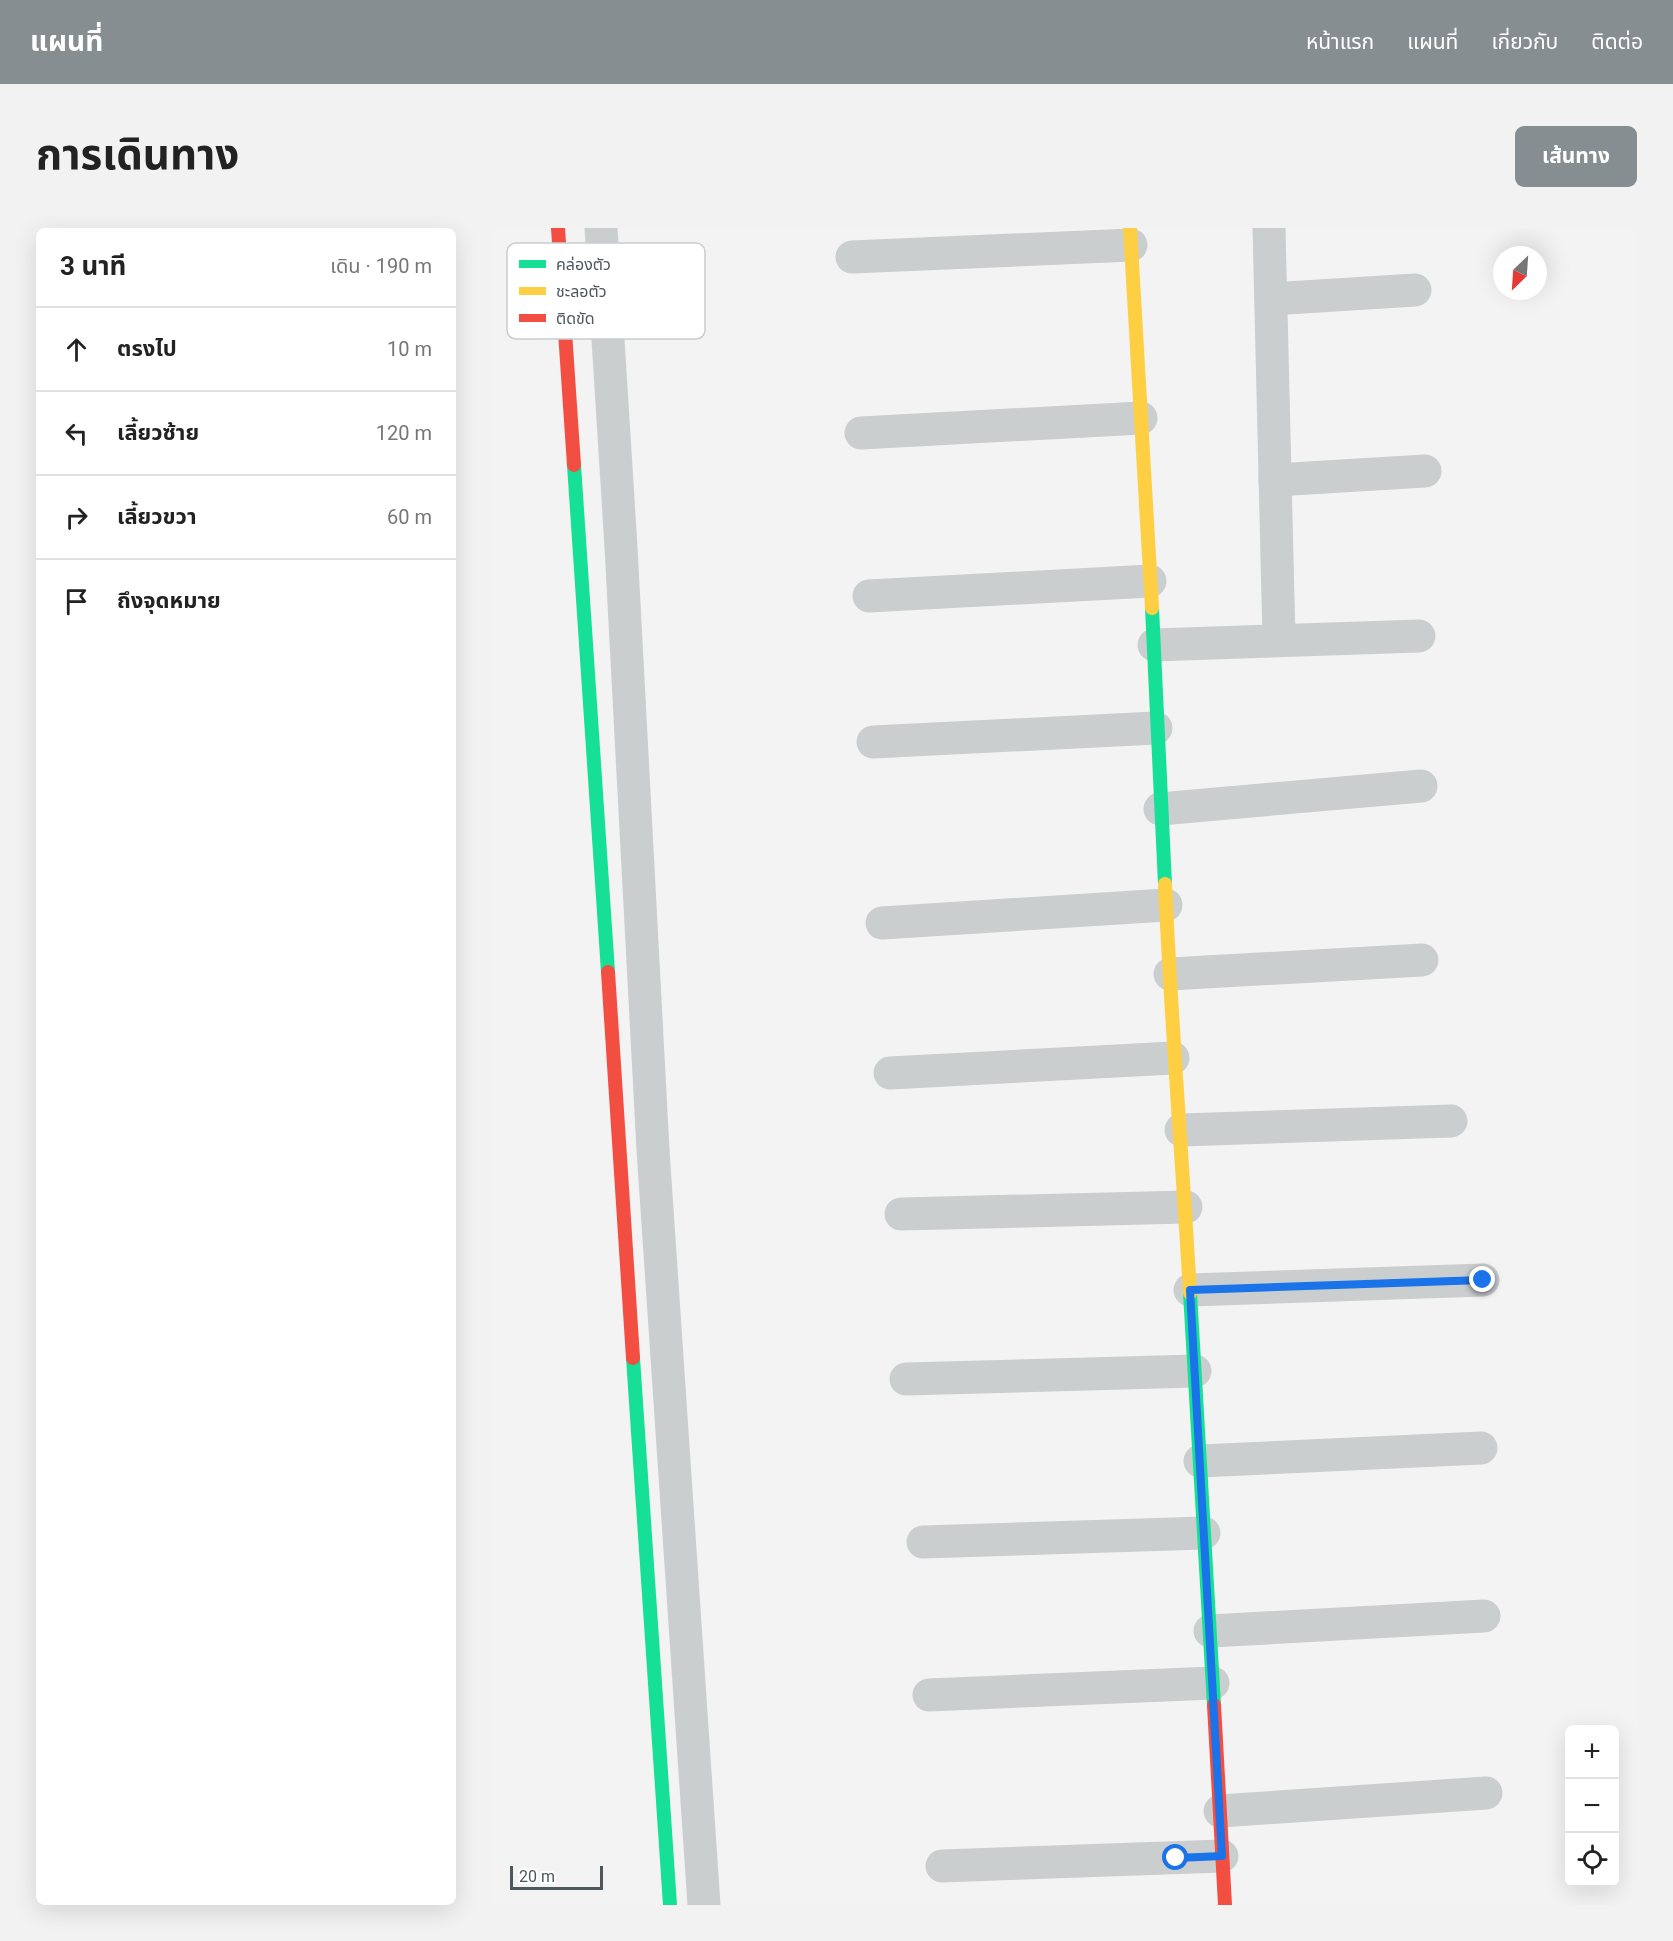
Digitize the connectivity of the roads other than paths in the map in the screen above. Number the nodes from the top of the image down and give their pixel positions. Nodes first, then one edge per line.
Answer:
1 (558, 228) edge
2 (601, 228) edge
3 (1269, 228) edge
4 (1131, 236) edge
5 (559, 243) edge
6 (602, 243) edge
7 (852, 257) dead end
8 (1415, 290) dead end
9 (1271, 299) junction
10 (565, 339) edge
11 (608, 339) edge
12 (1141, 418) junction
13 (861, 433) dead end
14 (1425, 471) dead end
15 (1275, 480) junction
16 (1150, 581) junction
17 (869, 596) dead end
18 (1419, 636) dead end
19 (1279, 640) junction
20 (1154, 645) junction
21 (1156, 728) junction
22 (873, 742) dead end
23 (1421, 786) dead end
24 (1160, 809) junction
25 (1166, 905) junction
26 (882, 923) dead end
27 (1422, 960) dead end
28 (1170, 974) junction
29 (1173, 1058) junction
30 (890, 1073) dead end
31 (1451, 1122) dead end
32 (1181, 1130) junction
33 (1186, 1207) junction
34 (901, 1214) dead end
35 (1483, 1280) dead end
36 (1190, 1290) junction
37 (1195, 1371) junction
38 (906, 1378) dead end
39 (1481, 1448) dead end
40 (1200, 1461) junction
41 (1204, 1533) junction
42 (923, 1542) dead end
43 (1484, 1616) dead end
44 (1210, 1631) junction
45 (1213, 1683) junction
46 (929, 1695) dead end
47 (1486, 1793) dead end
48 (1220, 1811) junction
49 (1222, 1856) junction
50 (942, 1866) dead end
51 (669, 1905) edge
52 (705, 1905) edge
53 (1225, 1905) edge

1 - 5 street
2 - 6 street
3 - 9 street
4 - 7 street
4 - 12 street
8 - 9 street
9 - 15 street
10 - 51 street
11 - 52 street
12 - 13 street
12 - 16 street
14 - 15 street
15 - 19 street
16 - 17 street
16 - 20 street
18 - 19 street
19 - 20 street
20 - 21 street
21 - 22 street
21 - 24 street
23 - 24 street
24 - 25 street
25 - 26 street
25 - 28 street
27 - 28 street
28 - 29 street
29 - 30 street
29 - 32 street
31 - 32 street
32 - 33 street
33 - 34 street
33 - 36 street
35 - 36 street
36 - 37 street
37 - 38 street
37 - 40 street
39 - 40 street
40 - 41 street
41 - 42 street
41 - 44 street
43 - 44 street
44 - 45 street
45 - 46 street
45 - 48 street
47 - 48 street
48 - 49 street
49 - 50 street
49 - 53 street

